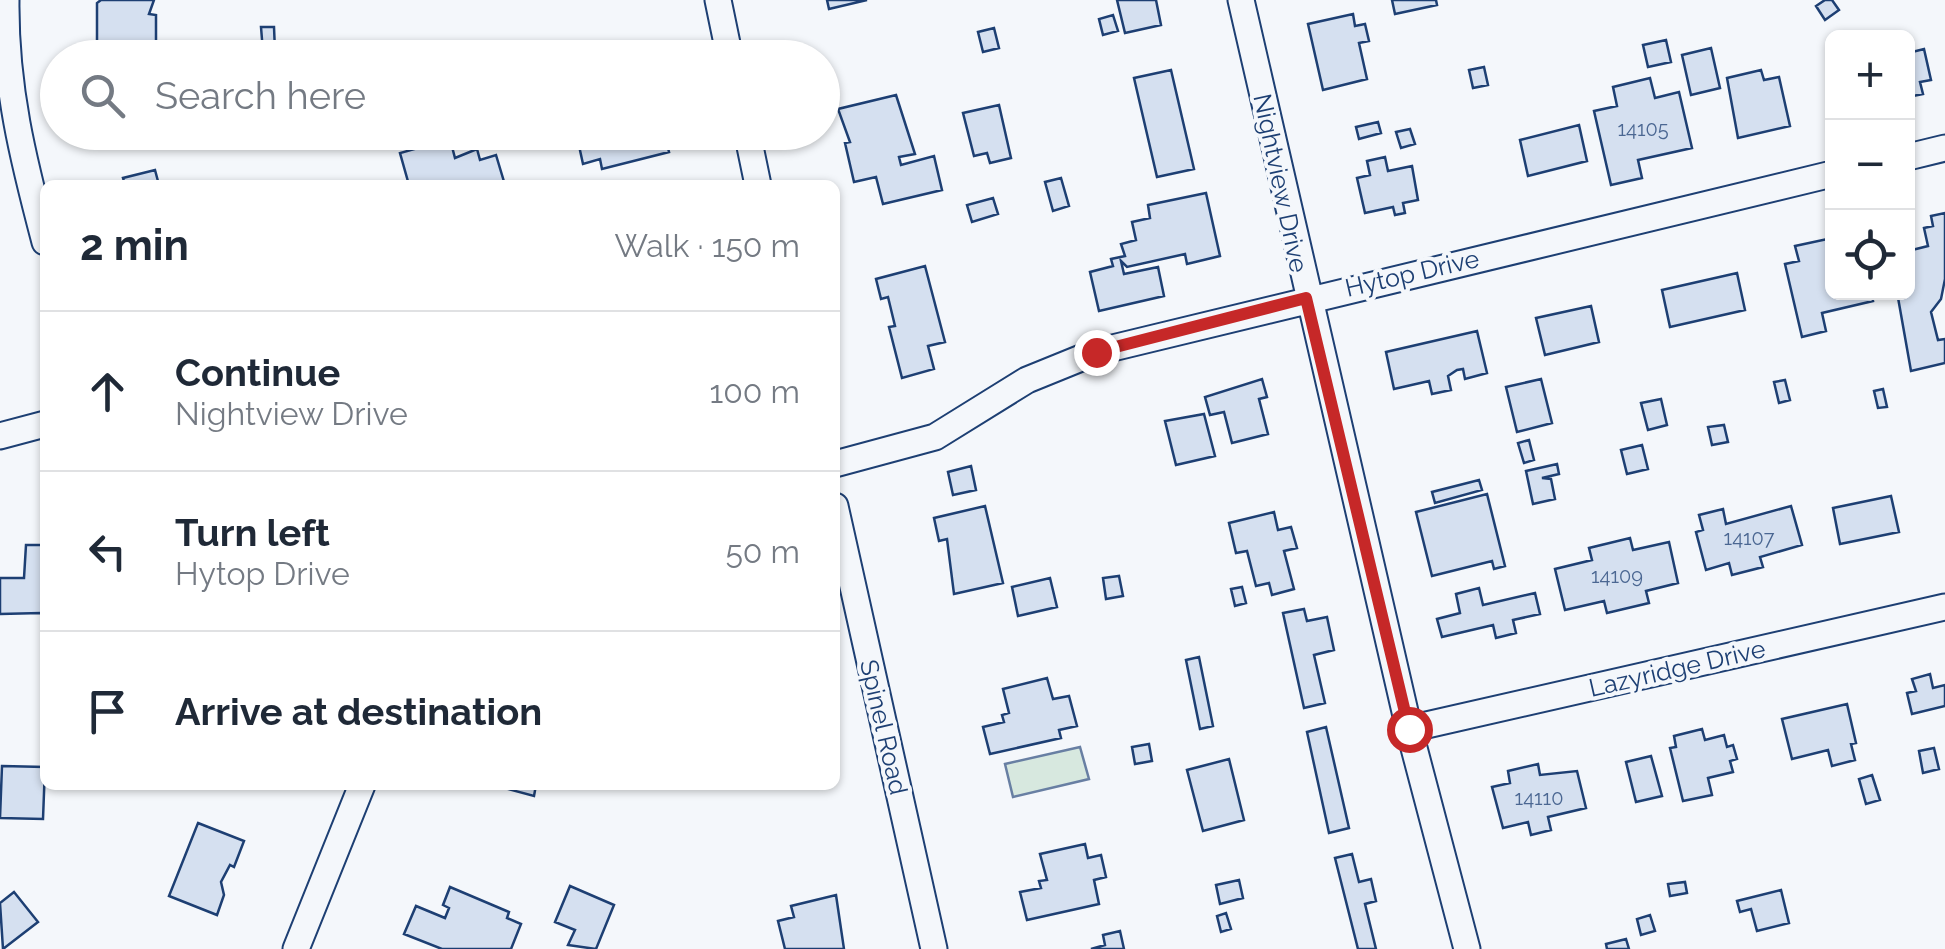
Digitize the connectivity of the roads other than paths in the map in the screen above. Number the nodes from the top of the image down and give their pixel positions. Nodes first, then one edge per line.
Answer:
1 (6, 0) edge
2 (718, 0) edge
3 (1241, 0) edge
4 (726, 40) edge
5 (1945, 148) edge
6 (750, 150) edge
7 (1915, 155) edge
8 (1825, 176) edge
9 (757, 180) edge
10 (40, 223) edge
11 (1306, 298) junction
12 (40, 425) edge
13 (0, 436) edge
14 (840, 463) edge
15 (840, 528) edge
16 (1945, 607) edge
17 (1409, 729) junction
18 (360, 790) edge
19 (296, 949) edge
20 (934, 949) edge
21 (1467, 949) edge

1 - 10 street
2 - 4 street
3 - 11 street, Nightview Drive
5 - 7 street
6 - 9 street
8 - 11 street, Hytop Drive
11 - 14 street, Hytop Drive
11 - 17 street, Nightview Drive
12 - 13 street
15 - 20 street, Spinel Road
16 - 17 street, Lazyridge Drive
17 - 21 street, Nightview Drive
18 - 19 street

